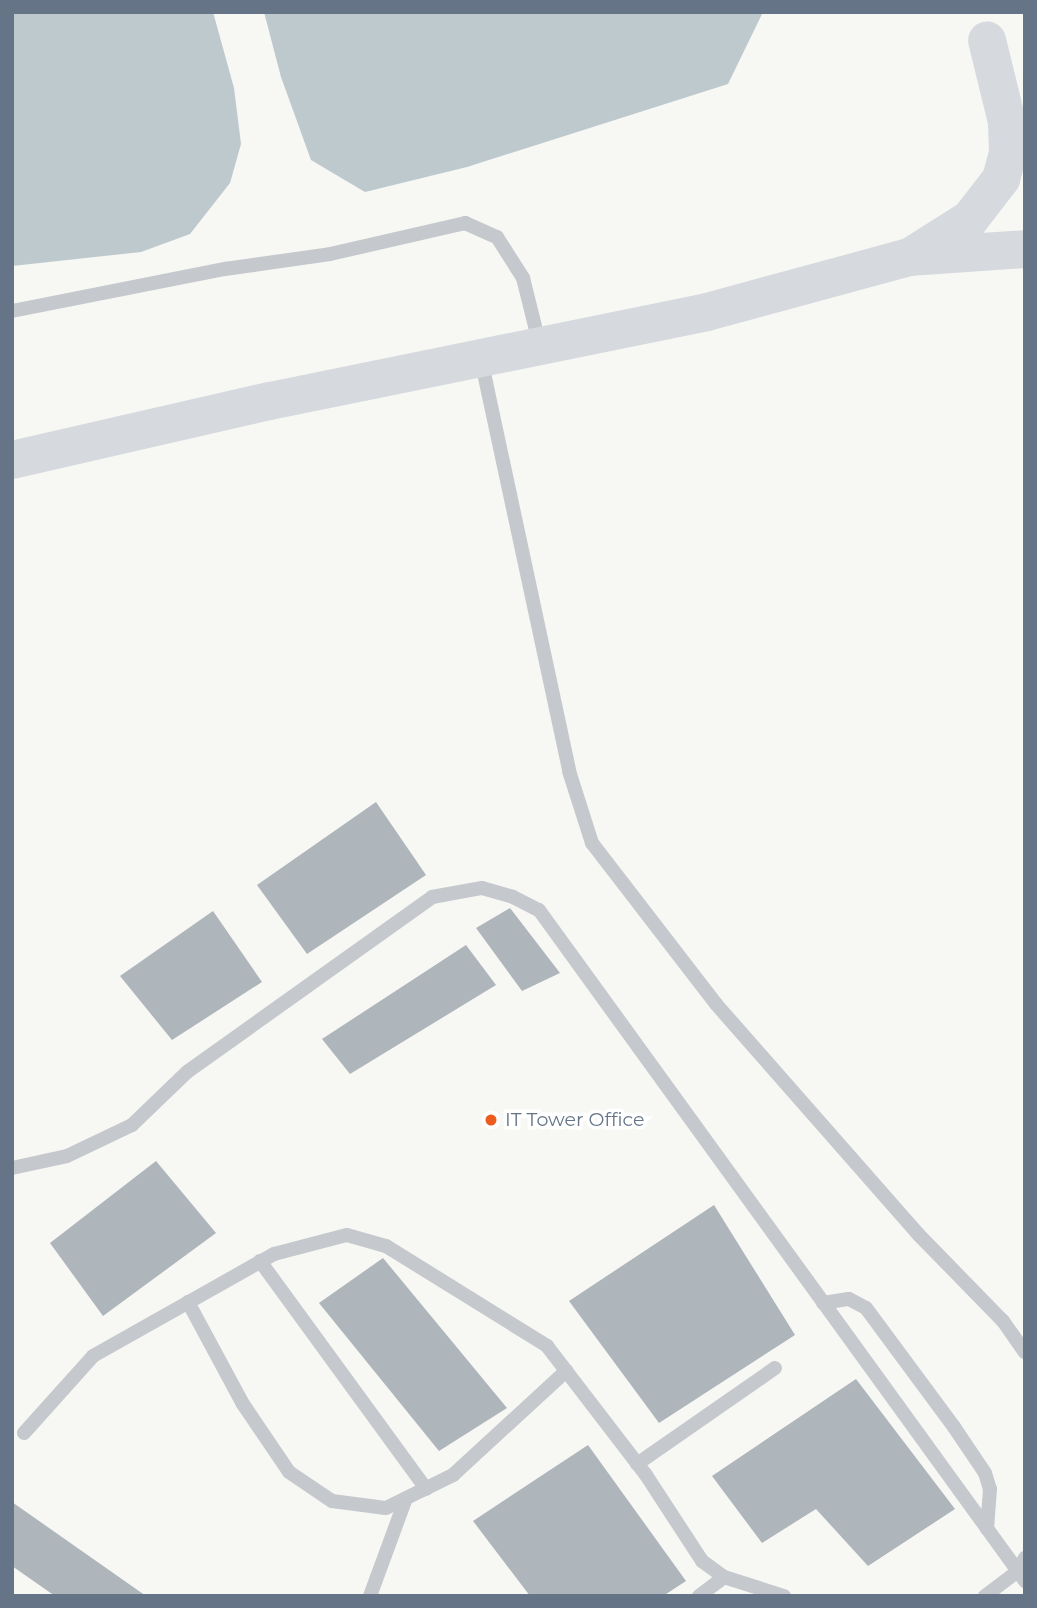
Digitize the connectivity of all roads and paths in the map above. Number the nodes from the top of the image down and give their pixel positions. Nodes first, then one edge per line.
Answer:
1 (979, 26) edge
2 (1025, 108) edge
3 (1025, 249) edge
4 (909, 257) junction
5 (12, 311) edge
6 (540, 346) junction
7 (481, 359) junction
8 (12, 460) edge
9 (12, 1168) edge
10 (260, 1261) junction
11 (188, 1303) junction
12 (823, 1303) junction
13 (1025, 1352) edge
14 (775, 1368) dead end
15 (565, 1371) junction
16 (24, 1433) dead end
17 (637, 1464) junction
18 (426, 1489) junction
19 (406, 1498) junction
20 (987, 1529) junction
21 (1023, 1570) edge
22 (724, 1577) junction
23 (370, 1596) edge
24 (699, 1596) edge
25 (784, 1596) edge
26 (985, 1596) edge

1 - 2 street
1 - 4 street
3 - 4 street
4 - 6 street
5 - 6 lane
6 - 7 street
7 - 8 street
7 - 13 lane
9 - 12 lane
10 - 11 lane
10 - 15 lane
10 - 18 lane
11 - 16 lane
11 - 19 lane
12 - 20 lane
12 - 20 lane
14 - 17 lane
15 - 17 lane
15 - 18 lane
17 - 22 lane
18 - 19 lane
19 - 23 lane
20 - 21 lane
21 - 26 lane
22 - 24 lane
22 - 25 lane

